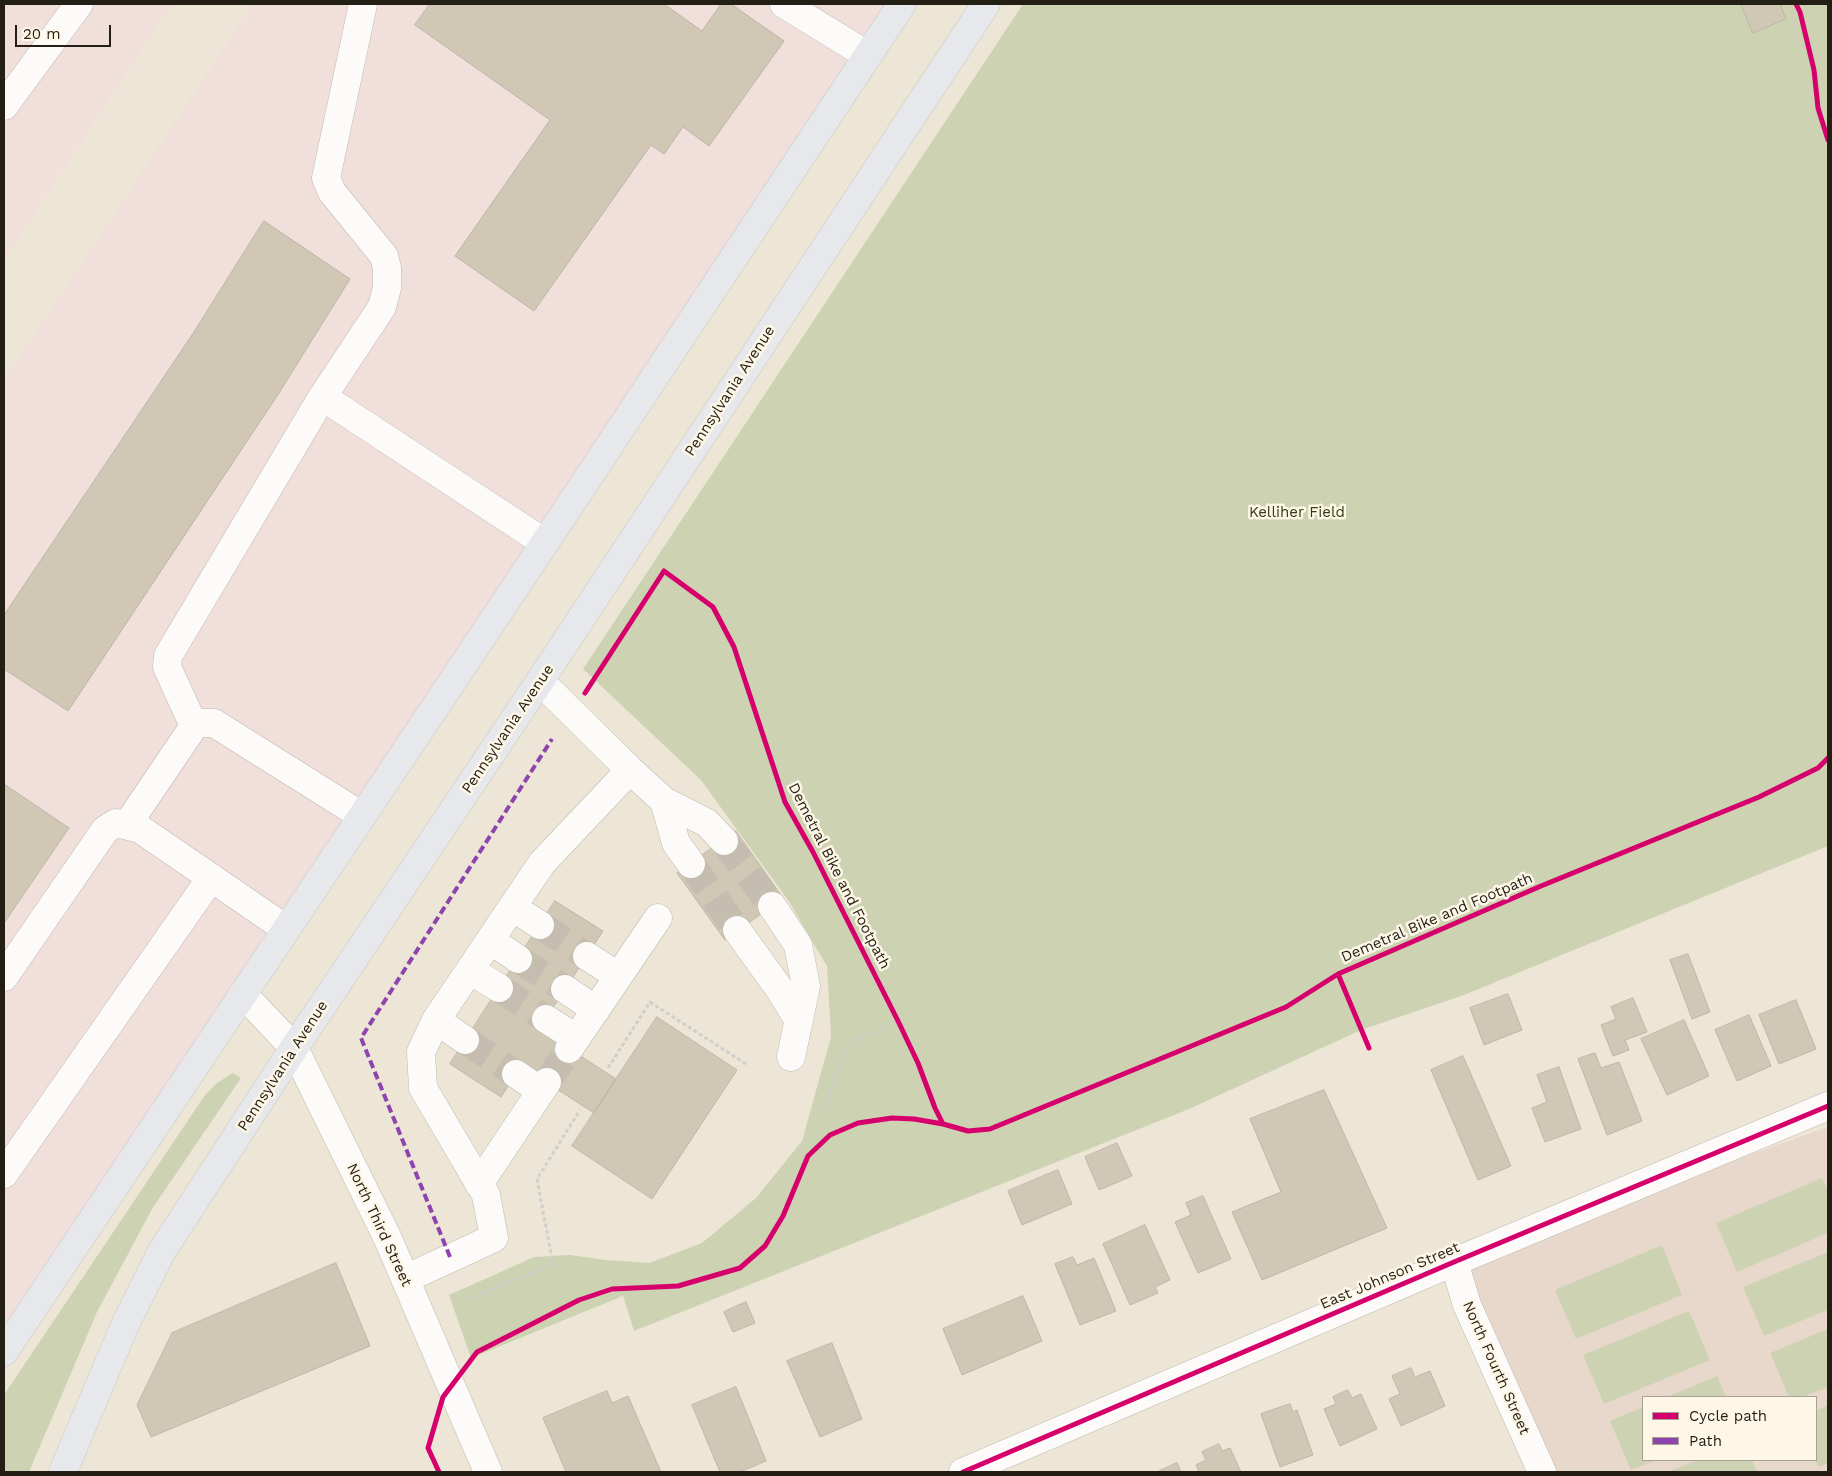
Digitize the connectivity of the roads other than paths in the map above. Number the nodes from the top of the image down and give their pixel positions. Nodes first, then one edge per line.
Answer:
1 (79, 4) edge
2 (363, 4) edge
3 (784, 4) edge
4 (902, 4) edge
5 (986, 4) edge
6 (867, 55) junction
7 (4, 106) edge
8 (321, 399) junction
9 (544, 543) junction
10 (540, 681) junction
11 (194, 726) junction
12 (630, 770) junction
13 (664, 801) junction
14 (362, 816) junction
15 (127, 825) junction
16 (724, 841) tunnel mouth
17 (691, 864) tunnel mouth
18 (210, 878) junction
19 (772, 906) tunnel mouth
20 (512, 907) junction
21 (658, 918) dead end
22 (540, 925) tunnel mouth
23 (286, 929) junction
24 (737, 930) tunnel mouth
25 (490, 940) junction
26 (587, 956) tunnel mouth
27 (518, 958) tunnel mouth
28 (470, 970) junction
29 (618, 976) junction
30 (4, 977) edge
31 (499, 988) tunnel mouth
32 (565, 989) tunnel mouth
33 (243, 994) junction
34 (596, 1010) junction
35 (546, 1019) tunnel mouth
36 (436, 1020) junction
37 (798, 1021) junction
38 (465, 1040) tunnel mouth
39 (294, 1048) junction
40 (791, 1057) dead end
41 (516, 1074) tunnel mouth
42 (1828, 1106) edge
43 (4, 1174) edge
44 (478, 1184) junction
45 (1454, 1262) junction
46 (405, 1280) junction
47 (4, 1352) edge
48 (63, 1472) edge
49 (488, 1472) edge
50 (963, 1472) edge
51 (1542, 1472) edge

1 - 7 street
2 - 8 street
3 - 6 street
4 - 6 main road
5 - 10 main road, Pennsylvania Avenue
6 - 9 main road
8 - 9 street
8 - 11 street
9 - 14 main road
10 - 12 street
10 - 39 main road, Pennsylvania Avenue
11 - 14 street
11 - 15 street
12 - 13 street
12 - 20 street
13 - 16 street
13 - 17 street
14 - 23 main road
15 - 18 street
15 - 30 street
18 - 23 street
18 - 43 street
19 - 37 street
20 - 22 street
20 - 25 street
21 - 29 street
23 - 33 main road
24 - 37 street
25 - 27 street
25 - 28 street
26 - 29 street
28 - 31 street
28 - 36 street
29 - 34 street
32 - 34 street
33 - 39 street, North Third Street
33 - 47 main road
34 - 35 street
36 - 38 street
36 - 44 street
37 - 40 street
39 - 46 street, North Third Street
39 - 48 main road, Pennsylvania Avenue
41 - 44 street
42 - 45 street, East Johnson Street
44 - 46 street
45 - 50 street, East Johnson Street
45 - 51 street, North Fourth Street
46 - 49 street, North Third Street

